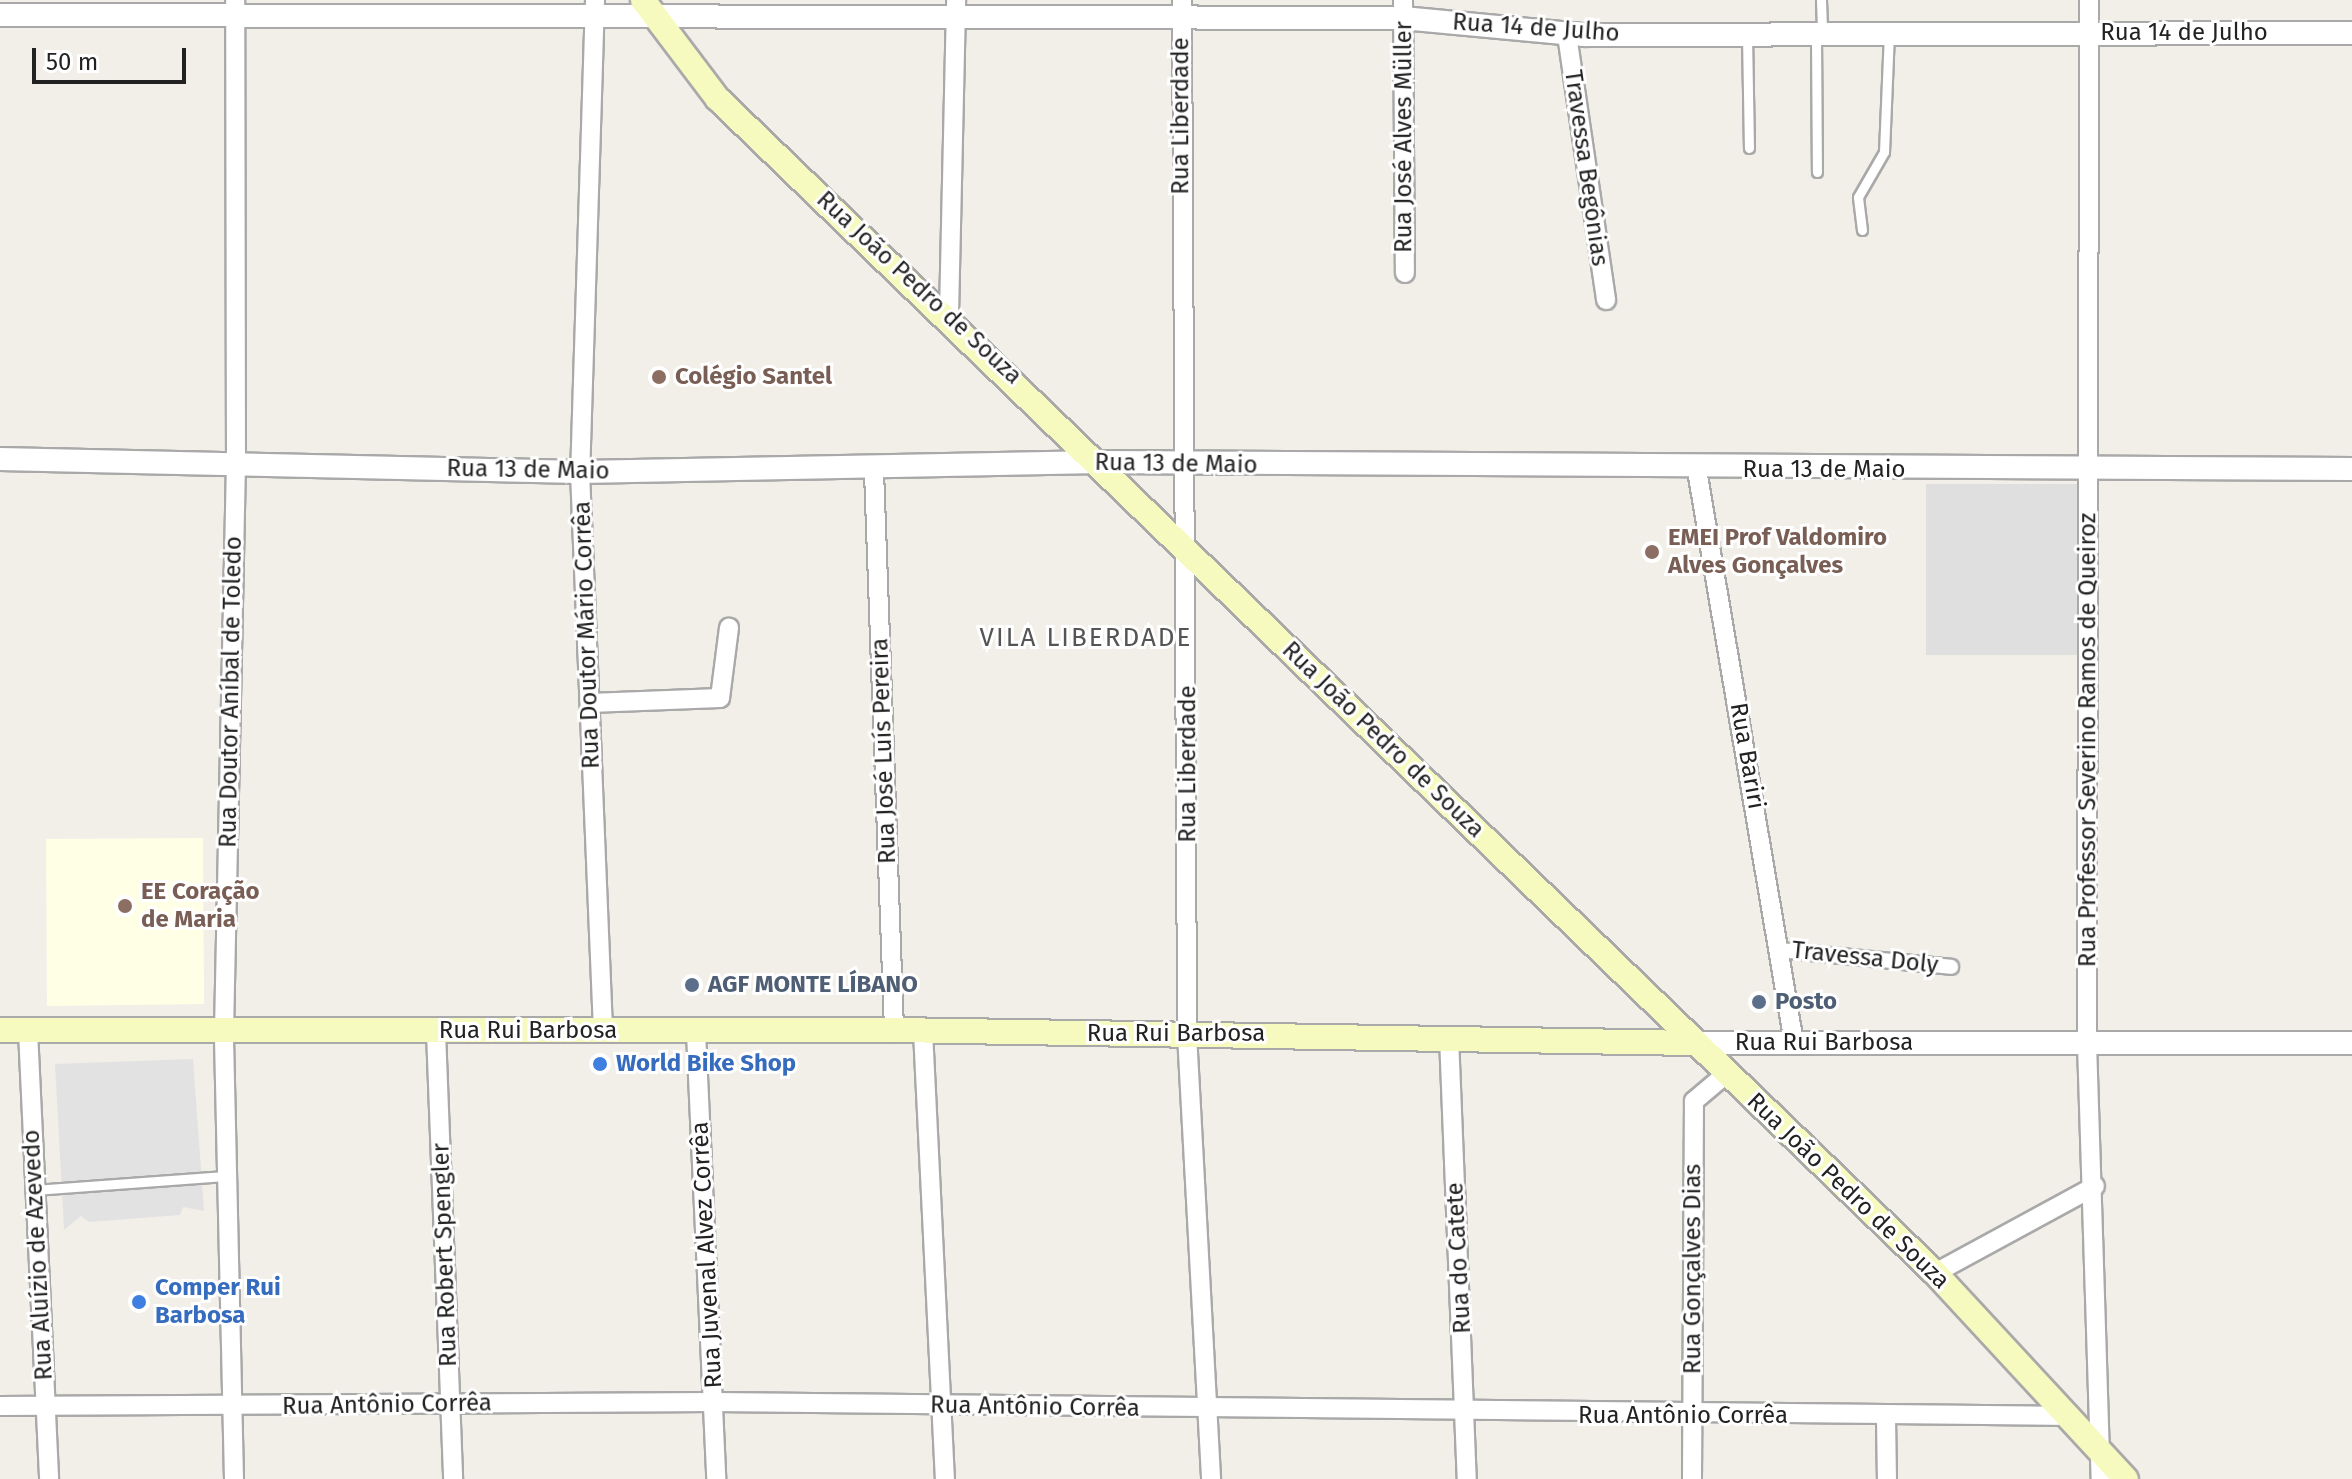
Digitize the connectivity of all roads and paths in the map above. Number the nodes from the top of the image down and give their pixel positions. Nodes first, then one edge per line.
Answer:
1 (643, 0) edge
2 (1821, 0) edge
3 (2089, 0) edge
4 (34, 8) edge
5 (234, 9) edge
6 (1403, 9) edge
7 (595, 10) edge
8 (742, 10) edge
9 (836, 10) edge
10 (956, 10) edge
11 (1182, 10) edge
12 (0, 15) edge
13 (660, 18) junction
14 (2088, 33) junction
15 (2352, 33) edge
16 (1747, 34) junction
17 (1819, 34) junction
18 (1889, 34) junction
19 (1567, 35) junction
20 (1749, 148) dead end
21 (1817, 172) dead end
22 (1862, 230) dead end
23 (1405, 273) dead end
24 (1606, 300) dead end
25 (949, 314) junction
26 (0, 459) edge
27 (1101, 462) junction
28 (236, 463) junction
29 (1188, 464) junction
30 (2088, 469) junction
31 (2352, 469) edge
32 (1697, 470) junction
33 (874, 471) junction
34 (580, 472) junction
35 (1189, 550) junction
36 (729, 628) dead end
37 (590, 703) junction
38 (1779, 950) junction
39 (1951, 967) dead end
40 (603, 1029) junction
41 (0, 1030) edge
42 (894, 1030) junction
43 (28, 1031) junction
44 (224, 1031) junction
45 (923, 1031) junction
46 (436, 1032) junction
47 (696, 1032) junction
48 (1187, 1034) junction
49 (1449, 1037) junction
50 (1694, 1043) junction
51 (1794, 1043) junction
52 (2087, 1043) junction
53 (2352, 1043) edge
54 (1726, 1074) junction
55 (227, 1176) junction
56 (2095, 1186) junction
57 (35, 1190) junction
58 (1935, 1273) junction
59 (714, 1402) junction
60 (451, 1404) junction
61 (943, 1405) junction
62 (0, 1406) edge
63 (45, 1406) junction
64 (232, 1408) junction
65 (1210, 1410) junction
66 (1466, 1415) junction
67 (1691, 1415) junction
68 (2071, 1416) junction
69 (1886, 1418) junction
70 (2100, 1450) junction
71 (49, 1479) edge
72 (234, 1479) edge
73 (453, 1479) edge
74 (716, 1479) edge
75 (945, 1479) edge
76 (1211, 1479) edge
77 (1467, 1479) edge
78 (1692, 1479) edge
79 (1887, 1479) edge
80 (2101, 1479) edge
81 (2126, 1479) edge

1 - 13 main road, Rua João Pedro de Souza
2 - 17 lane
3 - 14 street, Rua Professor Severino Ramos de Queiroz
4 - 5 street, Rua 14 de Julho
4 - 12 street, Rua 14 de Julho
5 - 7 street, Rua 14 de Julho
5 - 28 street, Rua Doutor Aníbal de Toledo
6 - 11 street, Rua 14 de Julho
6 - 19 street, Rua 14 de Julho
6 - 23 street, Rua José Alves Müller
7 - 13 street, Rua 14 de Julho
7 - 34 street, Rua Doutor Mário Corrêa
8 - 9 street, Rua 14 de Julho
8 - 13 street, Rua 14 de Julho
9 - 10 street, Rua 14 de Julho
10 - 11 street, Rua 14 de Julho
10 - 25 street
11 - 29 street, Rua Liberdade
13 - 25 main road, Rua João Pedro de Souza
14 - 15 street, Rua 14 de Julho
14 - 18 street, Rua 14 de Julho
14 - 30 street, Rua Professor Severino Ramos de Queiroz
16 - 17 street, Rua 14 de Julho
16 - 19 street, Rua 14 de Julho
16 - 20 lane
17 - 18 street, Rua 14 de Julho
17 - 21 lane
18 - 22 lane
19 - 24 street, Travessa Begônias
25 - 27 main road, Rua João Pedro de Souza
26 - 28 street, Rua 13 de Maio
27 - 29 street, Rua 13 de Maio
27 - 33 street, Rua 13 de Maio
27 - 35 main road, Rua João Pedro de Souza
28 - 34 street, Rua 13 de Maio
28 - 44 street, Rua Doutor Aníbal de Toledo
29 - 32 street, Rua 13 de Maio
29 - 35 street, Rua Liberdade
30 - 31 street, Rua 13 de Maio
30 - 32 street, Rua 13 de Maio
30 - 52 street, Rua Professor Severino Ramos de Queiroz
32 - 38 street, Rua Bariri
33 - 34 street, Rua 13 de Maio
33 - 42 street, Rua José Luís Pereira
34 - 37 street, Rua Doutor Mário Corrêa
35 - 48 street, Rua Liberdade
35 - 50 main road, Rua João Pedro de Souza
36 - 37 street
37 - 40 street, Rua Doutor Mário Corrêa
38 - 39 street, Travessa Doly
38 - 51 street, Rua Bariri
40 - 46 main road, Rua Rui Barbosa
40 - 47 main road, Rua Rui Barbosa
41 - 43 main road, Rua Rui Barbosa
42 - 45 main road, Rua Rui Barbosa
42 - 47 main road, Rua Rui Barbosa
43 - 44 main road, Rua Rui Barbosa
43 - 57 street, Rua Aluízio de Azevedo
44 - 46 main road, Rua Rui Barbosa
44 - 55 street, Rua Doutor Aníbal de Toledo
45 - 48 main road, Rua Rui Barbosa
45 - 61 street
46 - 60 street, Rua Robert Spengler
47 - 59 street, Rua Juvenal Alvez Corrêa
48 - 49 main road, Rua Rui Barbosa
48 - 65 street, Rua Liberdade
49 - 50 main road, Rua Rui Barbosa
49 - 66 street, Rua do Catete
50 - 51 street, Rua Rui Barbosa
50 - 54 main road, Rua João Pedro de Souza
51 - 52 street, Rua Rui Barbosa
52 - 53 street, Rua Rui Barbosa
52 - 56 street, Rua Professor Severino Ramos de Queiroz
54 - 58 main road, Rua João Pedro de Souza
54 - 67 street, Rua Gonçalves Dias
55 - 57 lane
55 - 64 street, Rua Doutor Aníbal de Toledo
56 - 58 street
56 - 70 street, Rua Professor Severino Ramos de Queiroz
57 - 63 street, Rua Aluízio de Azevedo
58 - 68 main road, Rua João Pedro de Souza
59 - 60 street, Rua Antônio Corrêa
59 - 61 street, Rua Antônio Corrêa
59 - 74 street, Rua Juvenal Alvez Corrêa
60 - 64 street, Rua Antônio Corrêa
60 - 73 street, Rua Robert Spengler
61 - 65 street, Rua Antônio Corrêa
61 - 75 street
62 - 63 street, Rua Antônio Corrêa
63 - 64 street, Rua Antônio Corrêa
63 - 71 street, Rua Aluízio de Azevedo
64 - 72 street, Rua Doutor Aníbal de Toledo
65 - 66 street, Rua Antônio Corrêa
65 - 76 street, Rua Liberdade
66 - 67 street, Rua Antônio Corrêa
66 - 77 street, Rua do Catete
67 - 69 street, Rua Antônio Corrêa
67 - 78 street, Rua Gonçalves Dias
68 - 69 street, Rua Antônio Corrêa
68 - 70 main road, Rua João Pedro de Souza
69 - 79 street
70 - 80 street, Rua Professor Severino Ramos de Queiroz
70 - 81 main road, Rua João Pedro de Souza

